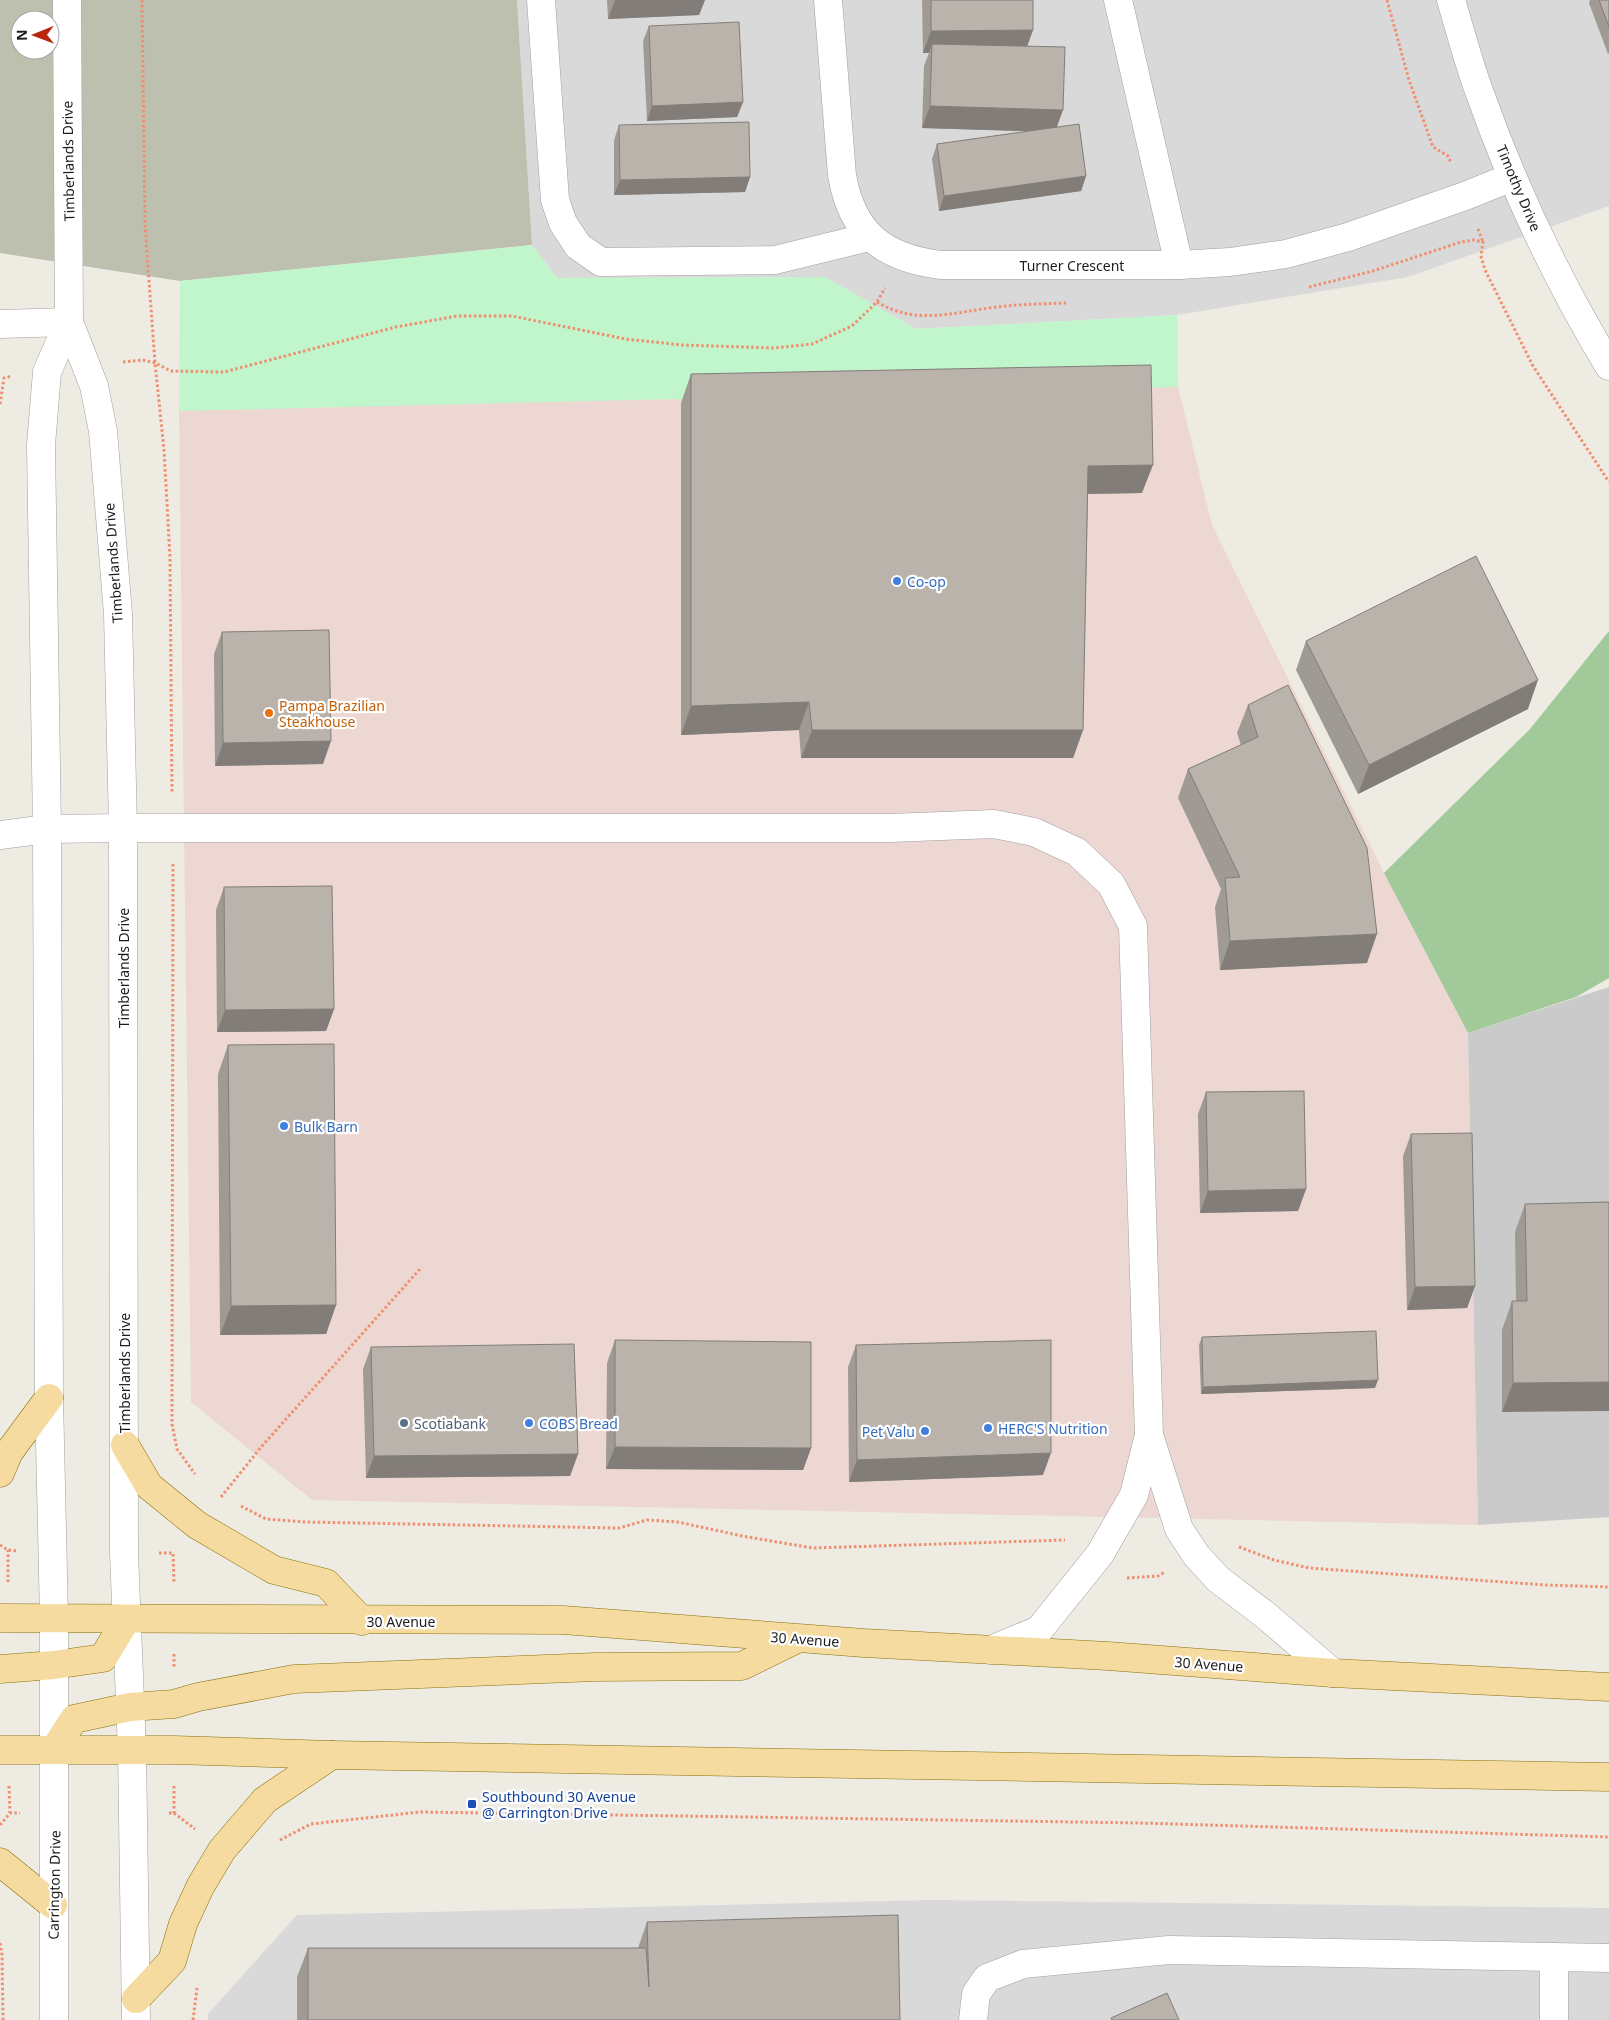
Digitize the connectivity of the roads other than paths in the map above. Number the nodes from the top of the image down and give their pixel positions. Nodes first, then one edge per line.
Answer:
1 (66, 0) edge
2 (541, 0) edge
3 (828, 0) edge
4 (1118, 0) edge
5 (1451, 0) edge
6 (1512, 177) junction
7 (869, 237) junction
8 (1179, 265) junction
9 (69, 322) junction
10 (0, 324) edge
11 (1607, 359) edge
12 (123, 828) junction
13 (47, 829) junction
14 (0, 835) edge
15 (49, 1398) junction
16 (1149, 1435) junction
17 (125, 1445) junction
18 (0, 1474) edge
19 (0, 1618) edge
20 (54, 1618) junction
21 (126, 1620) junction
22 (362, 1621) junction
23 (799, 1638) junction
24 (992, 1650) junction
25 (54, 1665) junction
26 (0, 1669) edge
27 (1332, 1673) junction
28 (1609, 1687) edge
29 (130, 1707) junction
30 (0, 1750) edge
31 (54, 1750) junction
32 (132, 1750) junction
33 (332, 1755) junction
34 (1609, 1777) edge
35 (0, 1862) edge
36 (53, 1905) junction
37 (1554, 1957) junction
38 (1609, 1958) edge
39 (136, 2010) edge
40 (54, 2020) edge
41 (973, 2020) edge
42 (1554, 2020) edge

1 - 9 street, Timberlands Drive
2 - 7 street
3 - 7 street, Turner Crescent
4 - 8 street
5 - 6 street, Timothy Drive
6 - 8 street, Turner Crescent
6 - 11 street, Timothy Drive
7 - 8 street, Turner Crescent
9 - 10 street
9 - 12 street, Timberlands Drive
9 - 13 street, Timberlands Drive
12 - 13 street
12 - 16 street
12 - 17 street, Timberlands Drive
13 - 14 street
13 - 15 street, Timberlands Drive
15 - 18 main road
15 - 20 street, Timberlands Drive
16 - 24 street
16 - 27 street
17 - 21 street, Timberlands Drive
17 - 22 main road
19 - 20 main road, 30 Avenue
20 - 21 main road, 30 Avenue
20 - 25 street, Timberlands Drive
21 - 22 main road, 30 Avenue
21 - 25 main road
21 - 29 street, Timberlands Drive
22 - 23 main road, 30 Avenue
23 - 24 main road, 30 Avenue
23 - 29 main road
24 - 27 main road, 30 Avenue
25 - 26 main road
25 - 31 street, Carrington Drive
27 - 28 main road, 30 Avenue
29 - 31 main road
29 - 32 street, Timberlands Drive
30 - 31 main road
31 - 32 main road
31 - 36 street, Carrington Drive
32 - 33 main road
32 - 39 street
33 - 34 main road
33 - 39 main road
35 - 36 main road
36 - 40 street, Carrington Drive
37 - 38 street
37 - 41 street
37 - 42 street

